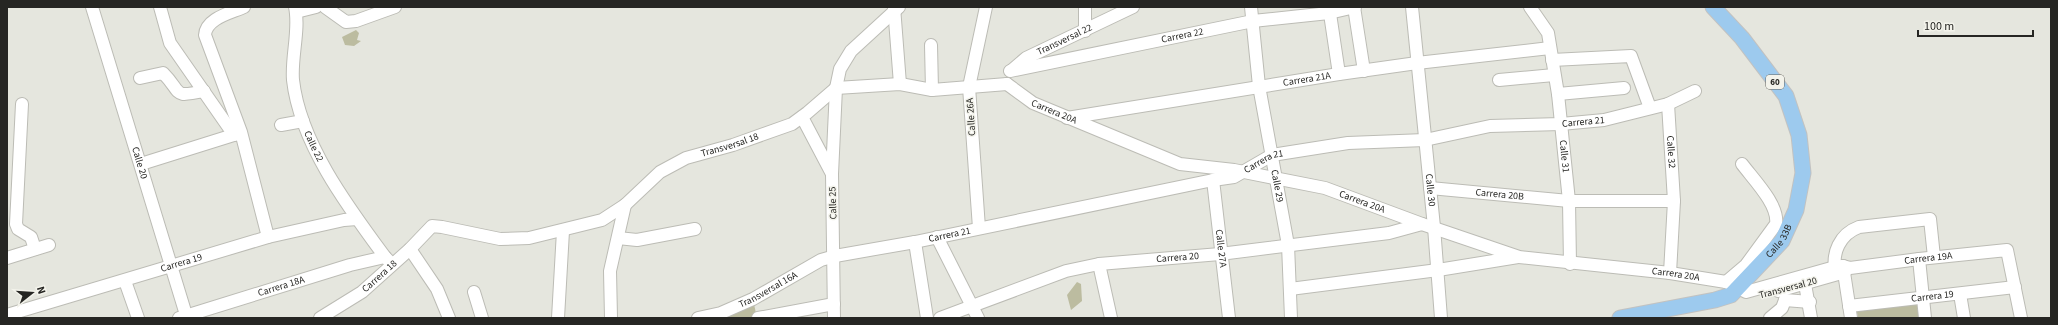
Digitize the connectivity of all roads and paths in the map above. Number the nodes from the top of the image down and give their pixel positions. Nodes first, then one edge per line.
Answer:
1 (92, 7) edge
2 (160, 7) edge
3 (244, 7) edge
4 (316, 7) edge
5 (325, 7) edge
6 (395, 7) edge
7 (986, 7) edge
8 (1085, 7) edge
9 (1133, 7) edge
10 (1251, 7) edge
11 (1355, 7) edge
12 (1412, 7) edge
13 (1530, 7) edge
14 (1713, 7) edge
15 (896, 8) edge
16 (295, 9) edge
17 (1329, 10) edge
18 (1253, 21) junction
19 (1085, 31) junction
20 (932, 45) dead end
21 (1551, 54) junction
22 (1417, 63) junction
23 (1010, 71) junction
24 (1364, 71) junction
25 (1338, 74) junction
26 (1554, 75) junction
27 (140, 78) dead end
28 (1498, 80) dead end
29 (900, 84) junction
30 (1007, 84) junction
31 (1259, 86) junction
32 (969, 87) junction
33 (836, 88) junction
34 (1624, 88) dead end
35 (932, 90) junction
36 (204, 91) junction
37 (1695, 91) dead end
38 (1558, 94) junction
39 (22, 104) dead end
40 (1668, 104) junction
41 (1650, 108) junction
42 (802, 117) junction
43 (1066, 118) junction
44 (303, 121) junction
45 (1561, 124) junction
46 (280, 125) dead end
47 (238, 134) junction
48 (1425, 140) junction
49 (1272, 155) junction
50 (141, 164) junction
51 (1742, 164) dead end
52 (1243, 172) junction
53 (832, 174) junction
54 (1276, 178) junction
55 (1213, 180) junction
56 (1430, 188) junction
57 (1569, 201) junction
58 (1674, 201) junction
59 (625, 205) junction
60 (357, 219) junction
61 (1422, 224) junction
62 (432, 226) joint
63 (1434, 227) junction
64 (980, 228) junction
65 (695, 229) dead end
66 (563, 231) junction
67 (268, 237) junction
68 (937, 237) junction
69 (618, 238) junction
70 (915, 242) junction
71 (48, 245) dead end
72 (1288, 245) junction
73 (35, 249) junction
74 (410, 249) junction
75 (1220, 254) junction
76 (835, 256) junction
77 (1519, 257) junction
78 (1934, 257) junction
79 (7, 258) edge
80 (1919, 258) junction
81 (389, 261) junction
82 (1099, 264) junction
83 (1570, 264) junction
84 (171, 267) junction
85 (1842, 269) junction
86 (1438, 270) junction
87 (1670, 273) junction
88 (125, 281) junction
89 (1805, 284) junction
90 (2015, 287) junction
91 (1731, 288) junction
92 (1290, 289) junction
93 (474, 292) dead end
94 (1960, 294) junction
95 (1784, 295) junction
96 (1922, 297) junction
97 (753, 298) junction
98 (1810, 302) junction
99 (834, 304) junction
100 (973, 306) junction
101 (1850, 312) edge
102 (7, 315) edge
103 (1772, 316) edge
104 (184, 317) edge
105 (138, 318) edge
106 (320, 318) edge
107 (449, 318) edge
108 (482, 318) edge
109 (558, 318) edge
110 (611, 318) edge
111 (698, 318) edge
112 (758, 318) edge
113 (834, 318) edge
114 (927, 318) edge
115 (940, 318) edge
116 (978, 318) edge
117 (1111, 318) edge
118 (1229, 318) edge
119 (1291, 318) edge
120 (1442, 318) edge
121 (1620, 318) edge
122 (1811, 318) edge
123 (1925, 318) edge
124 (1964, 318) edge
125 (2021, 318) edge

1 - 50 street, Calle 20
2 - 36 street
3 - 47 street
4 - 16 street
5 - 6 street
7 - 32 street, Calle 26A
8 - 19 street
9 - 19 street, Transversal 22
10 - 18 street, Calle 29
11 - 17 street, Carrera 22
11 - 24 street
12 - 22 street, Calle 30
13 - 21 street, Calle 31
14 - 91 main road, Calle 33B / 60
15 - 29 street
15 - 33 street, Calle 25
16 - 44 street, Calle 22
17 - 18 street, Carrera 22
17 - 25 street
18 - 23 street, Carrera 22
18 - 31 street, Calle 29
19 - 23 street, Transversal 22
20 - 35 street
21 - 22 street, Carrera 21A
21 - 26 street, Calle 31
21 - 41 street, Carrera 21A
22 - 24 street, Carrera 21A
22 - 48 street, Calle 30
23 - 30 street
24 - 25 street, Carrera 21A
25 - 31 street, Carrera 21A
26 - 28 street
26 - 38 street, Calle 31
27 - 36 street
29 - 33 street
29 - 35 street
30 - 32 street
30 - 43 street, Carrera 20A
31 - 43 street, Carrera 21A
31 - 49 street, Calle 29
32 - 35 street
32 - 64 street, Calle 26A
33 - 42 street, Transversal 18
33 - 53 street, Calle 25
34 - 38 street
36 - 47 street
37 - 40 street, Carrera 21
38 - 45 street, Calle 31
39 - 73 street
40 - 41 street, Carrera 21
40 - 58 street, Calle 32
41 - 45 street, Carrera 21
42 - 53 street
42 - 59 street, Transversal 18
43 - 52 street, Carrera 20A
44 - 46 street
44 - 60 street, Calle 22
45 - 48 street, Carrera 21
45 - 57 street, Calle 31
47 - 50 street
47 - 67 street
48 - 49 street, Carrera 21
48 - 56 street, Calle 30
49 - 52 street, Carrera 21
49 - 54 street, Calle 29
50 - 84 street, Calle 20
51 - 91 street
52 - 54 street, Carrera 20A
52 - 55 street, Carrera 21
53 - 76 street, Calle 25
54 - 61 street, Carrera 20A
54 - 72 street, Calle 29
55 - 64 street, Carrera 21
55 - 75 street, Calle 27A
56 - 57 street, Carrera 20B
56 - 63 street, Calle 30
57 - 58 street
57 - 83 street, Calle 31
58 - 87 street, Calle 32
59 - 66 street, Transversal 18
59 - 69 street
60 - 67 street, Carrera 19
60 - 81 street, Calle 22
61 - 63 street, Carrera 20A
61 - 72 street, Carrera 20
62 - 66 street, Transversal 18
62 - 74 street, Carrera 18
63 - 77 street, Carrera 20A
63 - 86 street, Calle 30
64 - 68 street, Carrera 21
65 - 69 street
66 - 109 street
67 - 84 street, Carrera 19
68 - 70 street, Carrera 21
68 - 100 street
69 - 110 street
70 - 76 street, Carrera 21
70 - 114 street
71 - 73 street
72 - 75 street, Carrera 20
72 - 92 street, Calle 29
73 - 79 street
74 - 81 street, Carrera 18
74 - 107 street
75 - 82 street, Carrera 20
75 - 118 street, Calle 27A
76 - 97 street, Transversal 16A
76 - 99 street, Calle 25
77 - 83 street, Carrera 20A
77 - 86 street
78 - 80 street, Carrera 19A
78 - 85 street
78 - 90 street, Carrera 19A
80 - 85 street, Carrera 19A
80 - 96 street
81 - 104 street, Carrera 18A
81 - 106 street, Carrera 18
82 - 100 street, Carrera 20
82 - 117 street
83 - 87 street, Carrera 20A
84 - 88 street, Carrera 19
84 - 104 street, Calle 20
85 - 89 street, Transversal 20
85 - 91 street, Transversal 20
85 - 101 street
86 - 92 street
86 - 120 street, Calle 30
87 - 91 street, Carrera 20A
88 - 102 street, Carrera 19
88 - 105 street
89 - 95 street, Transversal 20
89 - 98 street
90 - 94 street, Carrera 19
90 - 125 street
91 - 95 street, Transversal 20
91 - 121 main road
92 - 119 street, Calle 29
93 - 108 street
94 - 96 street, Carrera 19
94 - 124 street
95 - 98 street
95 - 103 street
96 - 101 street, Carrera 19
96 - 123 street
97 - 111 street, Transversal 16A
97 - 112 street
98 - 122 street
99 - 112 street
99 - 113 street, Calle 25
100 - 115 street, Carrera 20
100 - 116 street

